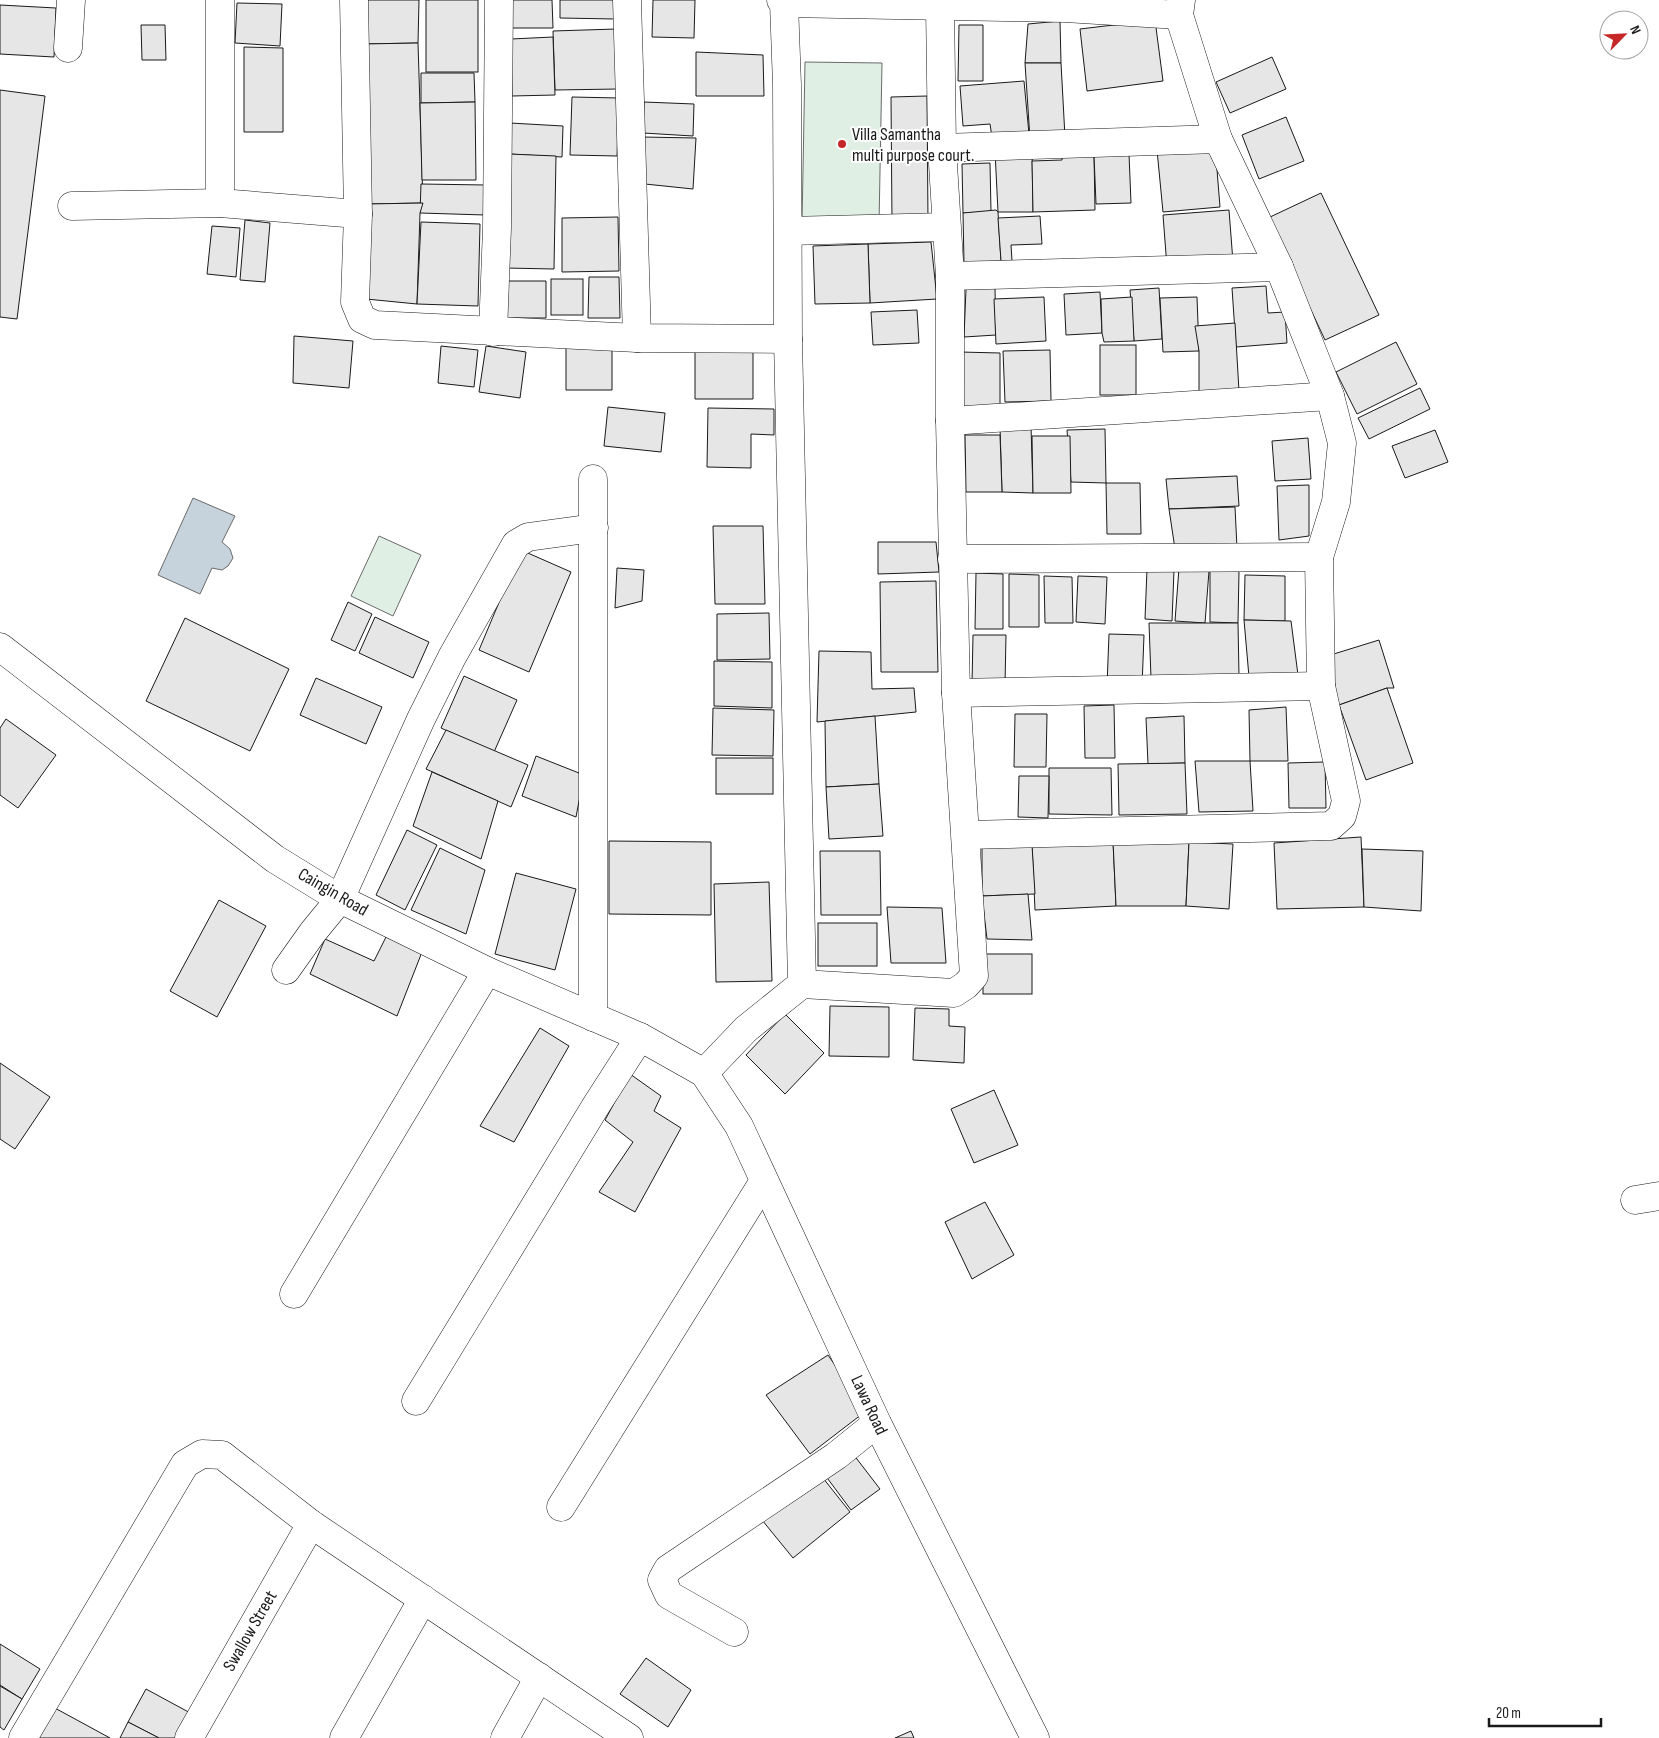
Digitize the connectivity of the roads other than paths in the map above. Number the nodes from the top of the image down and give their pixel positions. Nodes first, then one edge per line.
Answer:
1 (71, 0) edge
2 (220, 0) edge
3 (354, 0) edge
4 (499, 0) edge
5 (627, 0) edge
6 (783, 2) edge
7 (940, 6) junction
8 (1180, 7) edge
9 (68, 48) dead end
10 (1218, 139) junction
11 (942, 148) junction
12 (220, 203) junction
13 (72, 206) dead end
14 (358, 214) junction
15 (946, 227) junction
16 (788, 231) junction
17 (1279, 267) junction
18 (950, 276) junction
19 (493, 332) junction
20 (637, 338) junction
21 (788, 339) junction
22 (1330, 396) junction
23 (950, 421) junction
24 (593, 479) dead end
25 (594, 528) junction
26 (1320, 557) junction
27 (952, 559) junction
28 (0, 647) edge
29 (1321, 686) junction
30 (956, 694) junction
31 (966, 834) junction
32 (340, 899) junction
33 (286, 970) dead end
34 (487, 971) junction
35 (802, 984) junction
36 (593, 1017) junction
37 (640, 1037) junction
38 (704, 1073) junction
39 (764, 1181) junction
40 (294, 1294) dead end
41 (416, 1401) dead end
42 (877, 1423) junction
43 (561, 1506) dead end
44 (311, 1524) junction
45 (424, 1599) junction
46 (734, 1632) dead end
47 (539, 1677) junction
48 (23, 1738) edge
49 (189, 1738) edge
50 (344, 1738) edge
51 (505, 1738) edge
52 (629, 1738) edge
53 (1035, 1738) edge

1 - 9 street
2 - 12 street
3 - 14 street
4 - 19 street
5 - 20 street
6 - 7 street
6 - 16 street
7 - 8 street
7 - 11 street
8 - 10 street
10 - 11 street
10 - 17 street
11 - 15 street
12 - 13 street
12 - 14 street
14 - 19 street
15 - 16 street
15 - 18 street
16 - 21 street
17 - 18 street
17 - 22 street
18 - 23 street
19 - 20 street
20 - 21 street
21 - 35 street
22 - 23 street
22 - 26 street
23 - 27 street
24 - 25 street
25 - 32 street
25 - 36 street
26 - 27 street
26 - 29 street
27 - 30 street
28 - 32 street, Caingin Road
29 - 30 street
29 - 31 street
30 - 31 street
31 - 35 street
32 - 33 street
32 - 34 street, Caingin Road
34 - 36 street, Caingin Road
34 - 40 street
35 - 38 street
36 - 37 street, Caingin Road
37 - 38 street, Caingin Road
37 - 41 street
38 - 39 street, Lawa Road
39 - 42 street, Lawa Road
39 - 43 street
42 - 46 street
42 - 53 street, Lawa Road
44 - 45 street
44 - 48 street
44 - 49 street, Swallow Street
45 - 47 street
45 - 50 street
47 - 51 street
47 - 52 street

